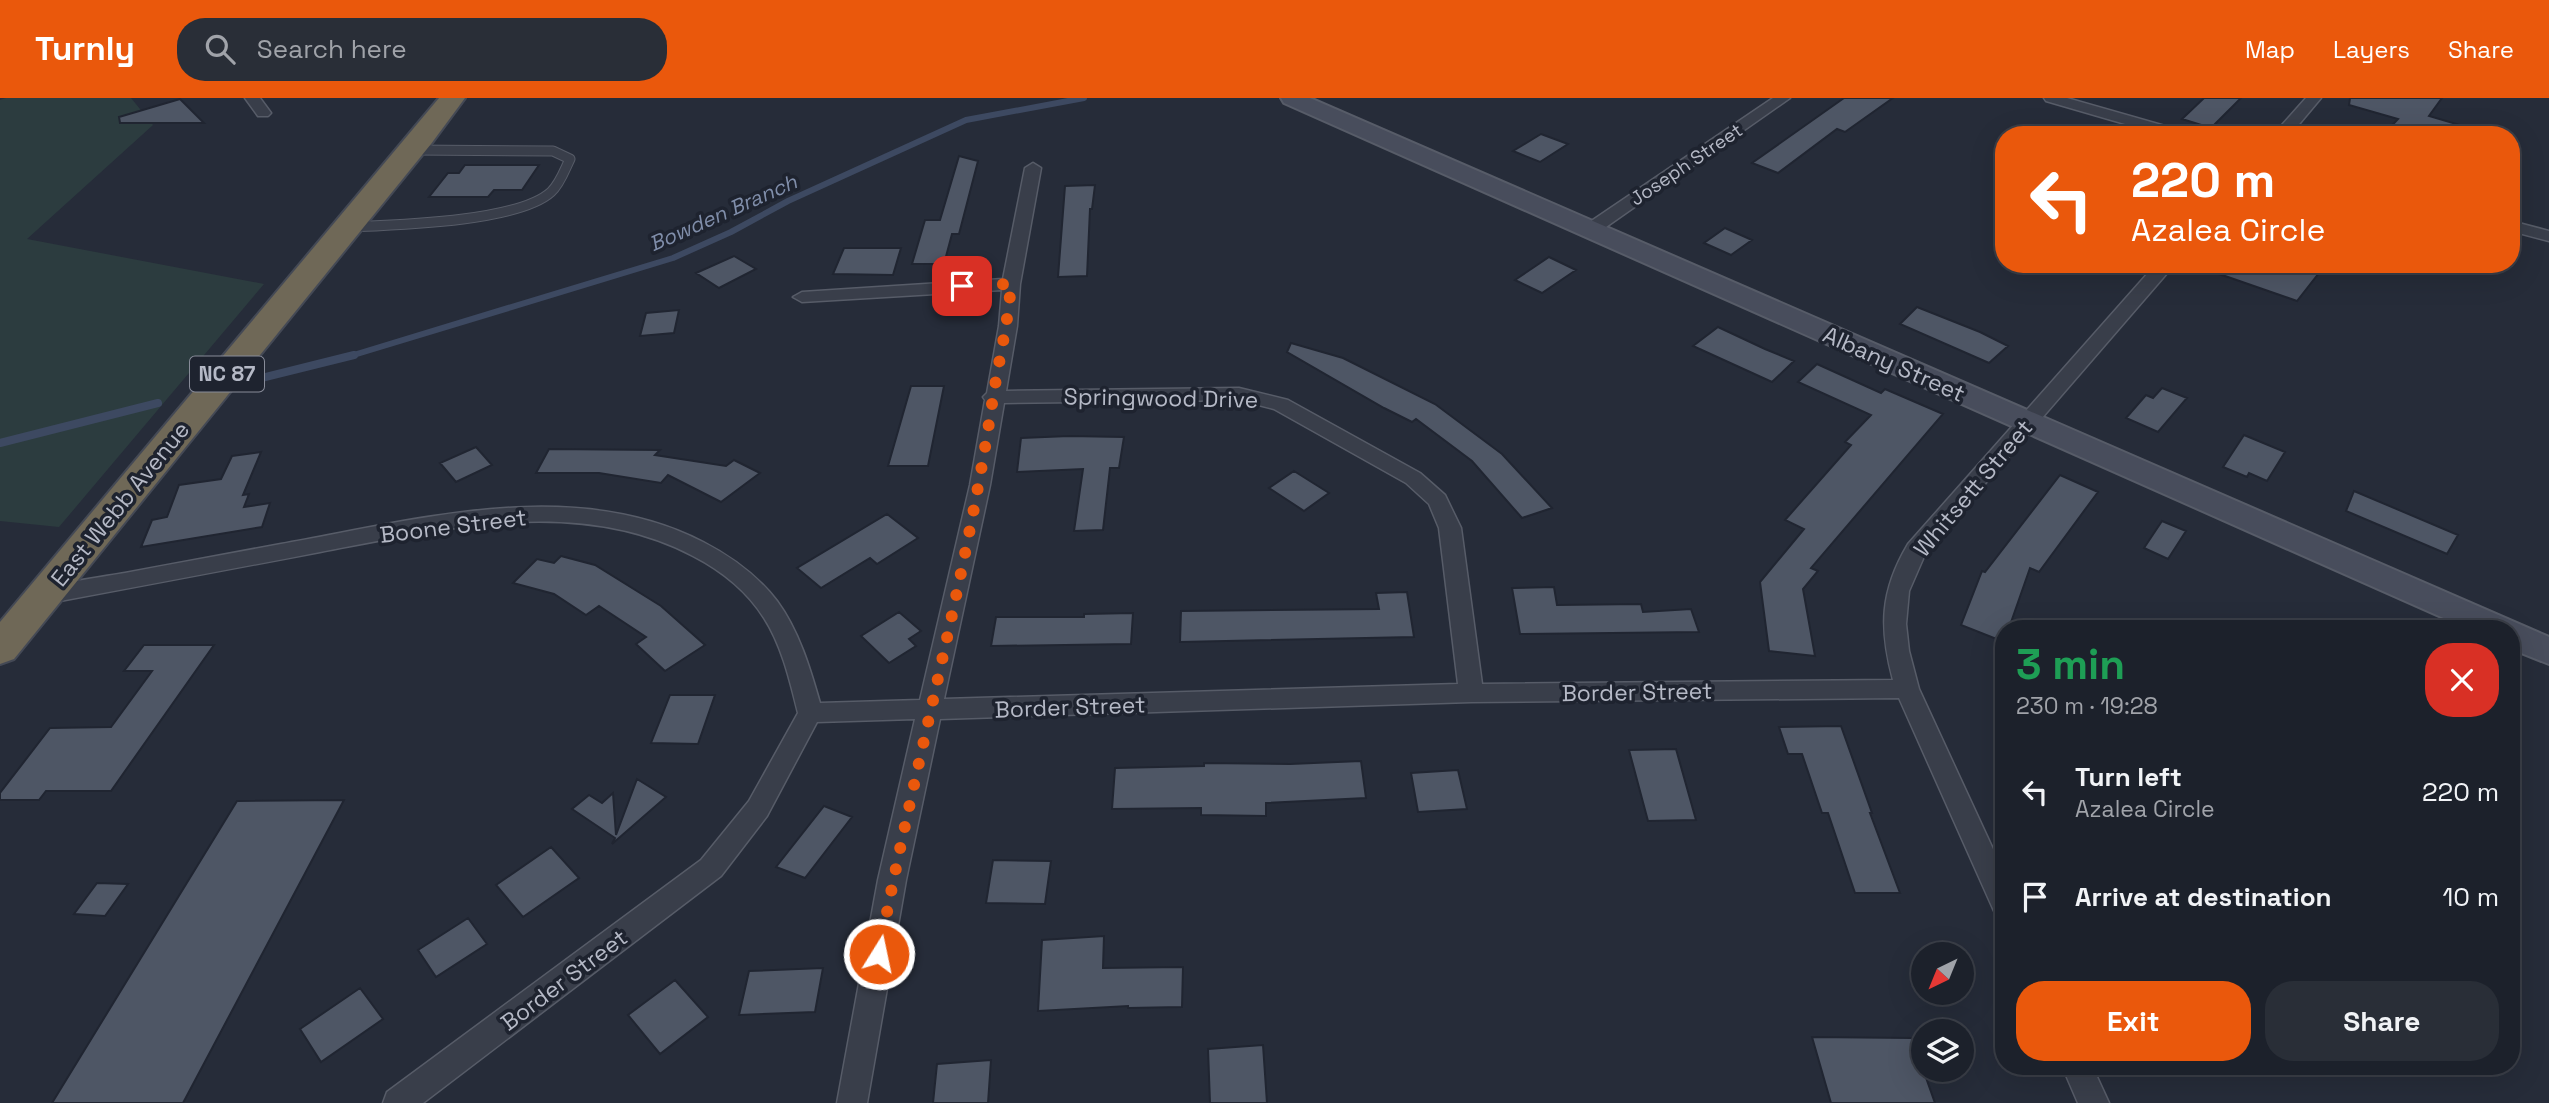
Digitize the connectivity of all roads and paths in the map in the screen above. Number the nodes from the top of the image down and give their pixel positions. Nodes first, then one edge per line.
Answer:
1 (252, 98) edge
2 (452, 98) edge
3 (1292, 98) edge
4 (1783, 98) edge
5 (2051, 98) edge
6 (2314, 98) edge
7 (263, 113) dead end
8 (2149, 126) edge
9 (2289, 126) edge
10 (412, 150) junction
11 (1033, 168) dead end
12 (347, 228) junction
13 (2520, 228) edge
14 (1590, 230) junction
15 (2549, 236) edge
16 (2158, 273) edge
17 (1011, 284) junction
18 (803, 297) dead end
19 (993, 397) junction
20 (2027, 423) junction
21 (44, 596) junction
22 (2479, 620) edge
23 (2520, 639) edge
24 (0, 649) edge
25 (2549, 651) edge
26 (1907, 689) junction
27 (1471, 694) junction
28 (929, 712) junction
29 (810, 713) junction
30 (1995, 883) edge
31 (2081, 1075) edge
32 (398, 1103) edge
33 (852, 1103) edge
34 (2094, 1103) edge

1 - 7 street
2 - 10 highway, East Webb Avenue / NC 87
3 - 14 street, Albany Street
4 - 14 street, Joseph Street
5 - 8 street
6 - 9 street
10 - 12 highway, East Webb Avenue / NC 87
10 - 12 lane
11 - 17 street
12 - 21 highway, East Webb Avenue / NC 87
13 - 15 street
14 - 20 street, Albany Street
16 - 20 street, Whitsett Street
17 - 18 street
17 - 19 street
19 - 27 street, Springwood Drive
19 - 28 street
20 - 22 street, Albany Street
20 - 26 street, Whitsett Street
21 - 24 highway, East Webb Avenue / NC 87
21 - 29 street, Boone Street
23 - 25 street
26 - 27 street, Border Street
26 - 30 street, Whitsett Street
27 - 28 street, Border Street
28 - 29 street, Border Street
28 - 33 street
29 - 32 street, Border Street
31 - 34 street

